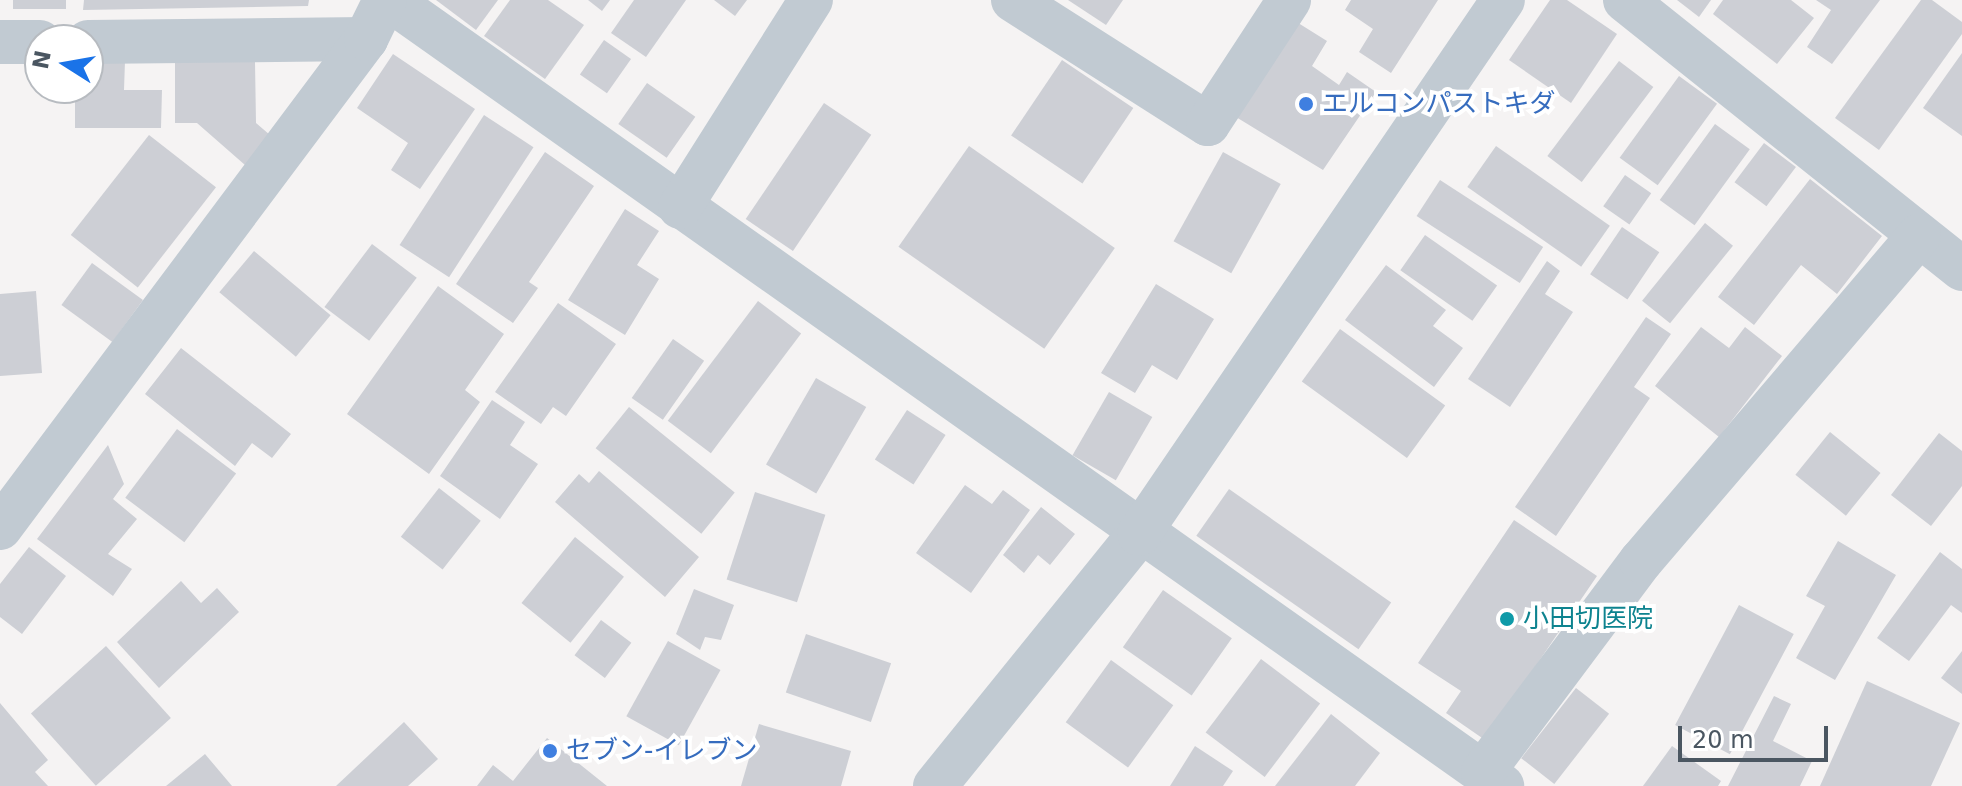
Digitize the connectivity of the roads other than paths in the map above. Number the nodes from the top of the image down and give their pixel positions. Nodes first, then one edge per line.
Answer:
1 (388, 0) edge
2 (811, 0) edge
3 (1013, 0) edge
4 (1289, 0) edge
5 (1503, 0) edge
6 (1625, 0) edge
7 (366, 39) junction
8 (0, 42) edge
9 (24, 42) edge
10 (104, 42) edge
11 (680, 207) junction
12 (1919, 236) junction
13 (1962, 269) edge
14 (0, 528) edge
15 (1139, 534) junction
16 (1492, 779) edge
17 (935, 786) edge

1 - 7 street
1 - 11 street
2 - 11 street
3 - 4 street
5 - 15 street
6 - 12 street
7 - 10 street
7 - 14 street
8 - 9 street
11 - 15 street
12 - 13 street
12 - 16 street
15 - 16 street
15 - 17 street

